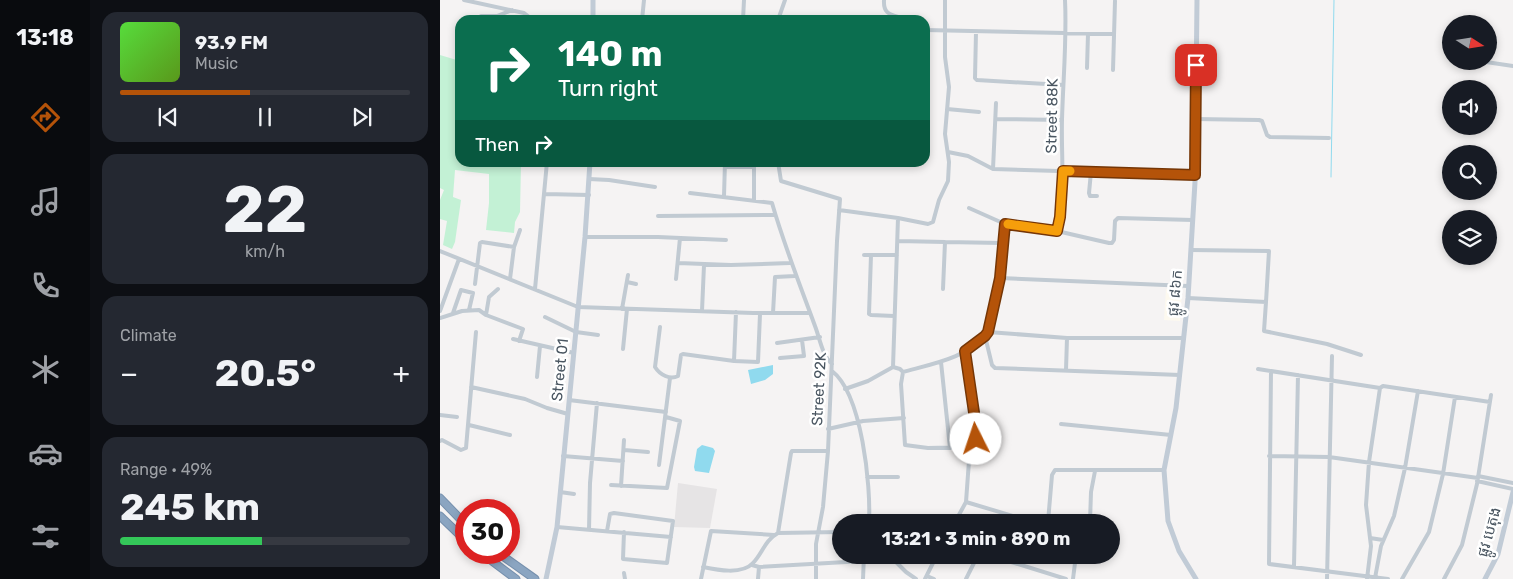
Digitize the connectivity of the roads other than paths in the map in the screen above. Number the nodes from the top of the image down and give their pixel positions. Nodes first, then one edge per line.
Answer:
1 (464, 0) edge
2 (594, 0) edge
3 (644, 0) edge
4 (744, 0) edge
5 (786, 0) edge
6 (884, 0) edge
7 (945, 0) edge
8 (1065, 0) edge
9 (1197, 0) edge
10 (1115, 1) dead end
11 (512, 10) junction
12 (500, 15) edge
13 (527, 15) edge
14 (593, 15) edge
15 (642, 15) edge
16 (743, 15) edge
17 (780, 15) edge
18 (892, 15) edge
19 (930, 30) edge
20 (944, 30) junction
21 (976, 32) junction
22 (1065, 33) junction
23 (1088, 34) junction
24 (1114, 34) junction
25 (1498, 64) edge
26 (1513, 66) edge
27 (1087, 68) dead end
28 (1113, 70) dead end
29 (1064, 84) junction
30 (996, 103) dead end
31 (947, 109) junction
32 (979, 112) dead end
33 (996, 119) junction
34 (1196, 119) junction
35 (1062, 120) junction
36 (1329, 138) dead end
37 (948, 152) junction
38 (547, 167) edge
39 (590, 167) edge
40 (725, 167) edge
41 (754, 167) edge
42 (779, 167) edge
43 (993, 169) junction
44 (1063, 171) junction
45 (1091, 172) junction
46 (1195, 175) junction
47 (590, 179) junction
48 (655, 187) dead end
49 (690, 193) dead end
50 (545, 194) junction
51 (588, 195) junction
52 (724, 196) junction
53 (1097, 196) dead end
54 (754, 200) junction
55 (969, 208) dead end
56 (839, 210) junction
57 (776, 215) junction
58 (658, 216) dead end
59 (898, 218) junction
60 (1193, 220) junction
61 (1005, 224) junction
62 (520, 230) dead end
63 (1057, 231) junction
64 (585, 236) junction
65 (680, 238) junction
66 (726, 240) dead end
67 (898, 241) junction
68 (945, 242) junction
69 (1002, 244) junction
70 (514, 247) junction
71 (1191, 250) junction
72 (440, 251) edge
73 (864, 254) dead end
74 (871, 255) junction
75 (897, 255) junction
76 (458, 259) junction
77 (790, 262) junction
78 (678, 263) junction
79 (704, 265) junction
80 (476, 266) junction
81 (628, 275) dead end
82 (795, 276) junction
83 (1000, 278) junction
84 (510, 279) junction
85 (676, 279) dead end
86 (627, 282) junction
87 (475, 284) dead end
88 (636, 284) dead end
89 (1188, 286) junction
90 (943, 288) dead end
91 (498, 289) dead end
92 (536, 289) junction
93 (1188, 298) junction
94 (1266, 302) junction
95 (578, 307) junction
96 (622, 309) junction
97 (628, 309) junction
98 (469, 310) junction
99 (440, 311) edge
100 (702, 311) junction
101 (736, 312) junction
102 (453, 313) junction
103 (773, 313) junction
104 (810, 313) junction
105 (760, 314) junction
106 (486, 315) junction
107 (894, 316) junction
108 (545, 317) dead end
109 (440, 318) edge
110 (660, 327) dead end
111 (476, 332) dead end
112 (576, 332) junction
113 (988, 332) junction
114 (598, 335) dead end
115 (985, 336) junction
116 (820, 337) junction
117 (1067, 338) junction
118 (1184, 338) junction
119 (513, 339) dead end
120 (802, 340) junction
121 (519, 341) junction
122 (777, 343) dead end
123 (540, 346) junction
124 (623, 349) dead end
125 (965, 351) junction
126 (574, 353) junction
127 (1361, 355) dead end
128 (1332, 356) dead end
129 (780, 358) dead end
130 (734, 361) junction
131 (941, 362) junction
132 (832, 364) junction
133 (893, 368) junction
134 (1258, 369) dead end
135 (1066, 370) junction
136 (832, 371) junction
137 (1271, 371) junction
138 (903, 372) junction
139 (1180, 375) junction
140 (1298, 375) junction
141 (537, 378) dead end
142 (670, 378) junction
143 (1331, 380) junction
144 (471, 387) junction
145 (1380, 388) junction
146 (846, 389) junction
147 (1418, 391) junction
148 (1491, 395) dead end
149 (1455, 397) junction
150 (569, 400) junction
151 (1490, 402) junction
152 (597, 403) junction
153 (666, 412) junction
154 (568, 414) junction
155 (440, 415) edge
156 (456, 417) dead end
157 (666, 417) junction
158 (904, 418) junction
159 (859, 422) junction
160 (1061, 424) dead end
161 (469, 425) junction
162 (828, 429) junction
163 (510, 435) dead end
164 (1171, 435) junction
165 (624, 440) dead end
166 (440, 441) edge
167 (970, 447) junction
168 (950, 448) junction
169 (624, 450) junction
170 (648, 452) dead end
171 (828, 452) junction
172 (564, 456) junction
173 (1269, 456) junction
174 (1296, 456) junction
175 (1329, 457) junction
176 (592, 458) junction
177 (623, 461) junction
178 (1369, 462) junction
179 (659, 465) dead end
180 (1405, 468) junction
181 (1164, 470) junction
182 (1095, 471) junction
183 (1443, 474) junction
184 (867, 477) junction
185 (898, 477) dead end
186 (1478, 478) junction
187 (1513, 483) edge
188 (611, 485) dead end
189 (621, 486) junction
190 (1513, 490) edge
191 (560, 492) junction
192 (574, 494) dead end
193 (440, 498) edge
194 (966, 502) junction
195 (999, 512) joint
196 (455, 514) edge
197 (870, 514) edge
198 (959, 514) edge
199 (1006, 514) edge
200 (1049, 514) edge
201 (1090, 514) edge
202 (440, 516) edge
203 (557, 527) junction
204 (455, 530) edge
205 (589, 530) junction
206 (607, 532) junction
207 (624, 532) junction
208 (818, 532) junction
209 (832, 532) edge
210 (776, 534) junction
211 (671, 537) junction
212 (1370, 538) junction
213 (1383, 540) junction
214 (496, 564) edge
215 (514, 564) edge
216 (832, 564) edge
217 (864, 564) edge
218 (898, 564) edge
219 (933, 564) edge
220 (974, 564) edge
221 (1018, 564) edge
222 (1075, 564) edge
223 (752, 565) junction
224 (815, 565) junction
225 (1294, 566) junction
226 (703, 567) junction
227 (759, 567) junction
228 (1328, 570) junction
229 (624, 573) dead end
230 (926, 577) edge
231 (1367, 577) edge
232 (1375, 578) edge
233 (516, 579) edge
234 (535, 579) edge
235 (546, 579) edge
236 (625, 579) edge
237 (701, 579) edge
238 (758, 579) edge
239 (816, 579) edge
240 (863, 579) edge
241 (916, 579) edge
242 (934, 579) edge
243 (968, 579) edge
244 (1066, 579) edge
245 (1073, 579) edge
246 (1196, 579) edge
247 (1327, 579) edge
248 (1388, 579) edge
249 (1402, 579) edge
250 (1444, 579) edge
251 (1485, 579) edge

1 - 11 street
2 - 14 street
3 - 15 street
4 - 16 street
5 - 17 street
6 - 18 street
7 - 20 street
8 - 22 street, Street 88K
9 - 34 street, ផ្លូវ ៨៦ក
10 - 24 street
11 - 12 street
11 - 13 street
19 - 20 street
20 - 21 street
20 - 31 street
21 - 22 street
21 - 29 street
22 - 23 street
22 - 29 street, Street 88K
23 - 24 street
23 - 27 street
24 - 28 street
25 - 26 street
29 - 35 street, Street 88K
30 - 33 street
31 - 32 street
31 - 37 street
33 - 35 street
33 - 43 street
34 - 36 street
34 - 46 street, ផ្លូវ ៨៦ក
35 - 44 street, Street 88K
37 - 43 street
37 - 59 street
38 - 50 street
39 - 47 street, Street 01
40 - 52 street
41 - 54 street
42 - 56 street, Street 92K
43 - 44 street
44 - 45 street
44 - 63 street, Street 88K
45 - 46 street
45 - 53 street
46 - 60 street, ផ្លូវ ៨៦ក
47 - 48 street
47 - 51 street, Street 01
49 - 52 street
50 - 51 street
50 - 92 street
51 - 64 street, Street 01
52 - 54 street
54 - 57 street
55 - 61 street
56 - 59 street
56 - 132 street, Street 92K
57 - 58 street
57 - 77 street
59 - 67 street
60 - 63 street
60 - 71 street, ផ្លូវ ៨៦ក
61 - 63 street
61 - 69 street
62 - 70 street
64 - 65 street
64 - 95 street, Street 01
65 - 66 street
65 - 78 street
67 - 68 street
67 - 75 street
68 - 69 street
68 - 90 street
69 - 83 street
70 - 80 street
70 - 84 street
71 - 89 street, ផ្លូវ ៨៦ក
71 - 94 street
72 - 76 street
73 - 74 street
74 - 75 street
74 - 107 street
75 - 107 street
76 - 80 street
76 - 99 street
77 - 79 street
77 - 82 street
78 - 79 street
78 - 85 street
79 - 100 street
80 - 84 street
80 - 87 street
81 - 86 street
82 - 103 street
82 - 104 street
83 - 89 street
83 - 113 street
84 - 92 street
86 - 88 street
86 - 96 street
89 - 93 street, ផ្លូវ ៨៦ក
91 - 106 street
92 - 95 street
93 - 94 street
93 - 118 street, ផ្លូវ ៨៦ក
94 - 127 street
95 - 96 street
95 - 112 street, Street 01
96 - 97 street
97 - 100 street
97 - 124 street
98 - 102 street
98 - 102 street
98 - 106 street
100 - 101 street
101 - 105 street
101 - 130 street
102 - 109 street
103 - 104 street
103 - 105 street
104 - 116 street
105 - 130 street
106 - 121 street
107 - 133 street
108 - 112 street
110 - 142 street
111 - 144 street
112 - 114 street
112 - 126 street, Street 01
113 - 115 street
113 - 117 street
115 - 125 street
115 - 135 street
116 - 120 street
116 - 132 street
117 - 118 street
117 - 135 street
118 - 139 street, ផ្លូវ ៨៦ក
119 - 121 street
120 - 122 street
120 - 129 street
121 - 123 street
123 - 126 street
123 - 141 street
125 - 131 street
125 - 167 street
126 - 150 street, Street 01
128 - 143 street
130 - 142 street
131 - 138 street
131 - 168 street
132 - 136 street, Street 92K
133 - 138 street
133 - 146 street
134 - 137 street
135 - 139 street
136 - 146 street
136 - 162 street, Street 92K
137 - 140 street
137 - 173 street
138 - 158 street
139 - 164 street, ផ្លូវ ៨៦ក
140 - 143 street
140 - 174 street
142 - 153 street
143 - 145 street
143 - 175 street
144 - 154 street
144 - 161 street
145 - 147 street
145 - 178 street
146 - 159 street
147 - 149 street
147 - 180 street
148 - 151 street
149 - 151 street
149 - 183 street
150 - 152 street
150 - 154 street, Street 01
151 - 186 street
152 - 153 street
152 - 176 street
153 - 157 street
154 - 172 street, Street 01
155 - 156 street
157 - 179 street
157 - 189 street
158 - 159 street
158 - 168 street
159 - 162 street
159 - 184 street
160 - 164 street
161 - 163 street
161 - 166 street
162 - 171 street, Street 92K
164 - 181 street, ផ្លូវ ៨៦ក
165 - 169 street
167 - 168 street
167 - 194 street
169 - 170 street
169 - 177 street
171 - 208 street, Street 92K
171 - 210 street
172 - 176 street
172 - 191 street, Street 01
173 - 174 street
173 - 225 street
174 - 175 street
174 - 225 street
175 - 178 street
175 - 228 street
176 - 177 street
176 - 205 street
177 - 189 street
178 - 180 street
178 - 212 street
180 - 183 street
180 - 213 street
181 - 182 street
181 - 246 street, ផ្លូវ ៨៦ក
182 - 200 street
182 - 201 street
183 - 186 street
183 - 249 street
184 - 185 street
184 - 197 street
186 - 187 street
186 - 190 street
186 - 250 street
188 - 189 street
190 - 251 street, ផ្លូវ បេតុង
191 - 192 street
191 - 203 street, Street 01
193 - 196 highway
194 - 195 street
194 - 198 street
195 - 199 street
202 - 204 highway
203 - 205 street
203 - 235 street, Street 01
205 - 206 street
206 - 207 street
206 - 211 street
207 - 211 street
207 - 211 street
208 - 209 street
208 - 210 street
208 - 224 street, Street 92K
210 - 223 street
210 - 226 street
212 - 213 street
212 - 231 street
213 - 232 street
214 - 233 highway
215 - 234 highway
216 - 224 street
217 - 240 street
218 - 241 street
219 - 230 street
220 - 243 street
221 - 244 street
222 - 245 street
223 - 226 street
223 - 227 street
224 - 227 street
224 - 239 street, Street 92K
225 - 228 street
226 - 237 street
227 - 238 street
228 - 231 street
228 - 247 street
229 - 236 street
230 - 242 street
231 - 232 street
232 - 248 street

